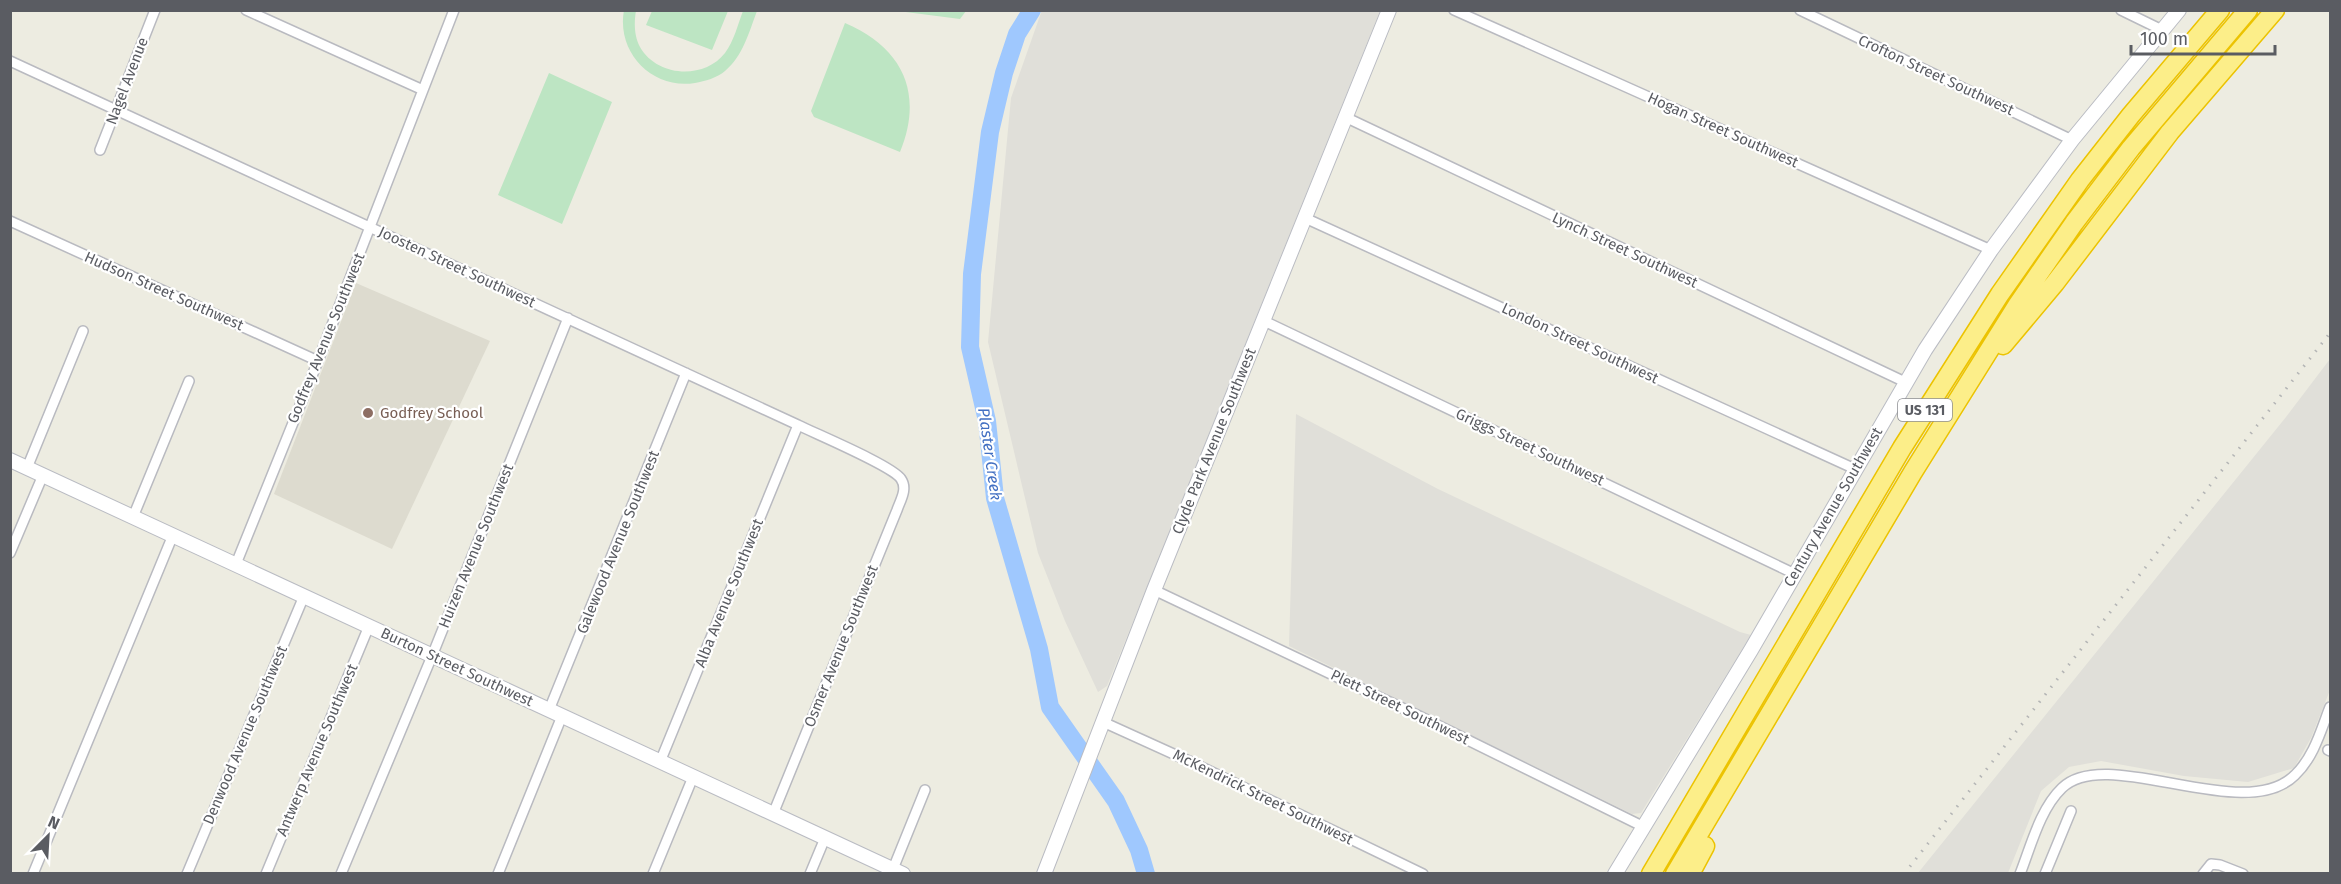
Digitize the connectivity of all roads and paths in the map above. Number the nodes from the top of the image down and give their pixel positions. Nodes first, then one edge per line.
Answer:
1 (154, 10) edge
2 (246, 10) edge
3 (454, 10) edge
4 (1389, 10) edge
5 (1454, 10) edge
6 (1800, 10) edge
7 (2121, 10) edge
8 (2179, 10) edge
9 (2220, 10) edge
10 (2248, 10) edge
11 (2275, 10) edge
12 (2162, 30) junction
13 (10, 61) edge
14 (423, 90) junction
15 (116, 109) junction
16 (1345, 117) junction
17 (2072, 140) junction
18 (100, 150) dead end
19 (1305, 218) junction
20 (10, 221) edge
21 (370, 226) junction
22 (1991, 250) junction
23 (568, 318) junction
24 (1264, 321) junction
25 (83, 331) dead end
26 (318, 361) junction
27 (686, 374) junction
28 (189, 381) dead end
29 (1905, 382) junction
30 (1952, 407) junction
31 (798, 425) junction
32 (10, 460) edge
33 (27, 468) junction
34 (1855, 469) junction
35 (43, 475) junction
36 (901, 478) joint
37 (133, 516) junction
38 (173, 535) junction
39 (10, 553) edge
40 (236, 564) junction
41 (1795, 574) junction
42 (1154, 590) junction
43 (304, 596) junction
44 (369, 626) junction
45 (432, 656) junction
46 (2331, 707) edge
47 (549, 710) junction
48 (562, 716) junction
49 (1100, 728) junction
50 (1756, 736) junction
51 (660, 762) junction
52 (693, 777) junction
53 (925, 790) dead end
54 (2070, 811) dead end
55 (773, 814) junction
56 (1644, 827) junction
57 (825, 838) junction
58 (1652, 870) edge
59 (898, 871) edge
60 (33, 873) edge
61 (188, 873) edge
62 (266, 873) edge
63 (341, 873) edge
64 (498, 873) edge
65 (653, 873) edge
66 (810, 873) edge
67 (1044, 873) edge
68 (1423, 873) edge
69 (1615, 873) edge
70 (1675, 873) edge
71 (1690, 873) edge
72 (2020, 873) edge
73 (2045, 873) edge
74 (2203, 873) edge
75 (2243, 873) edge

1 - 15 street, Nagel Avenue
2 - 14 street
3 - 14 street, Godfrey Avenue Southwest
4 - 16 main road, Clyde Park Avenue Southwest
5 - 22 street, Hogan Street Southwest
6 - 17 street, Crofton Street Southwest
7 - 12 street
8 - 12 main road, Century Avenue Southwest
9 - 58 highway, US 131
10 - 30 highway, US 131
11 - 30 highway
12 - 17 main road, Century Avenue Southwest
13 - 15 street, Joosten Street Southwest
14 - 21 street, Godfrey Avenue Southwest
15 - 18 street, Nagel Avenue
15 - 21 street, Joosten Street Southwest
16 - 19 main road, Clyde Park Avenue Southwest
16 - 29 street, Lynch Street Southwest
17 - 22 main road, Century Avenue Southwest
19 - 24 main road, Clyde Park Avenue Southwest
19 - 34 street, London Street Southwest
20 - 26 street, Hudson Street Southwest
21 - 23 street, Joosten Street Southwest
21 - 26 street, Godfrey Avenue Southwest
22 - 29 main road, Century Avenue Southwest
23 - 27 street, Joosten Street Southwest
23 - 45 street, Huizen Avenue Southwest
24 - 41 street, Griggs Street Southwest
24 - 42 main road, Clyde Park Avenue Southwest
25 - 33 street
26 - 40 street, Godfrey Avenue Southwest
27 - 31 street, Joosten Street Southwest
27 - 47 street, Galewood Avenue Southwest
28 - 37 street
29 - 34 main road, Century Avenue Southwest
30 - 50 highway, US 131
31 - 36 street, Joosten Street Southwest
31 - 51 street, Alba Avenue Southwest
32 - 33 main road, Burton Street Southwest
33 - 35 main road, Burton Street Southwest
34 - 41 main road, Century Avenue Southwest
35 - 37 main road, Burton Street Southwest
35 - 39 street
36 - 55 street, Osmer Avenue Southwest
37 - 38 main road, Burton Street Southwest
38 - 40 main road, Burton Street Southwest
38 - 60 street
40 - 43 main road, Burton Street Southwest
41 - 56 main road, Century Avenue Southwest
42 - 49 main road, Clyde Park Avenue Southwest
42 - 56 street, Plett Street Southwest
43 - 44 main road, Burton Street Southwest
43 - 61 street, Denwood Avenue Southwest
44 - 45 main road, Burton Street Southwest
44 - 62 street, Antwerp Avenue Southwest
45 - 47 main road, Burton Street Southwest
45 - 63 street, Huizen Avenue Southwest
46 - 72 street
47 - 48 main road, Burton Street Southwest
48 - 51 main road, Burton Street Southwest
48 - 64 street
49 - 67 main road, Clyde Park Avenue Southwest
49 - 68 street, McKendrick Street Southwest
50 - 70 highway, US 131
50 - 71 highway
51 - 52 main road, Burton Street Southwest
52 - 55 main road, Burton Street Southwest
52 - 65 street
53 - 59 street
54 - 73 street
55 - 57 main road, Burton Street Southwest
56 - 69 main road, Century Avenue Southwest
57 - 59 main road, Burton Street Southwest
57 - 66 street
74 - 75 street

